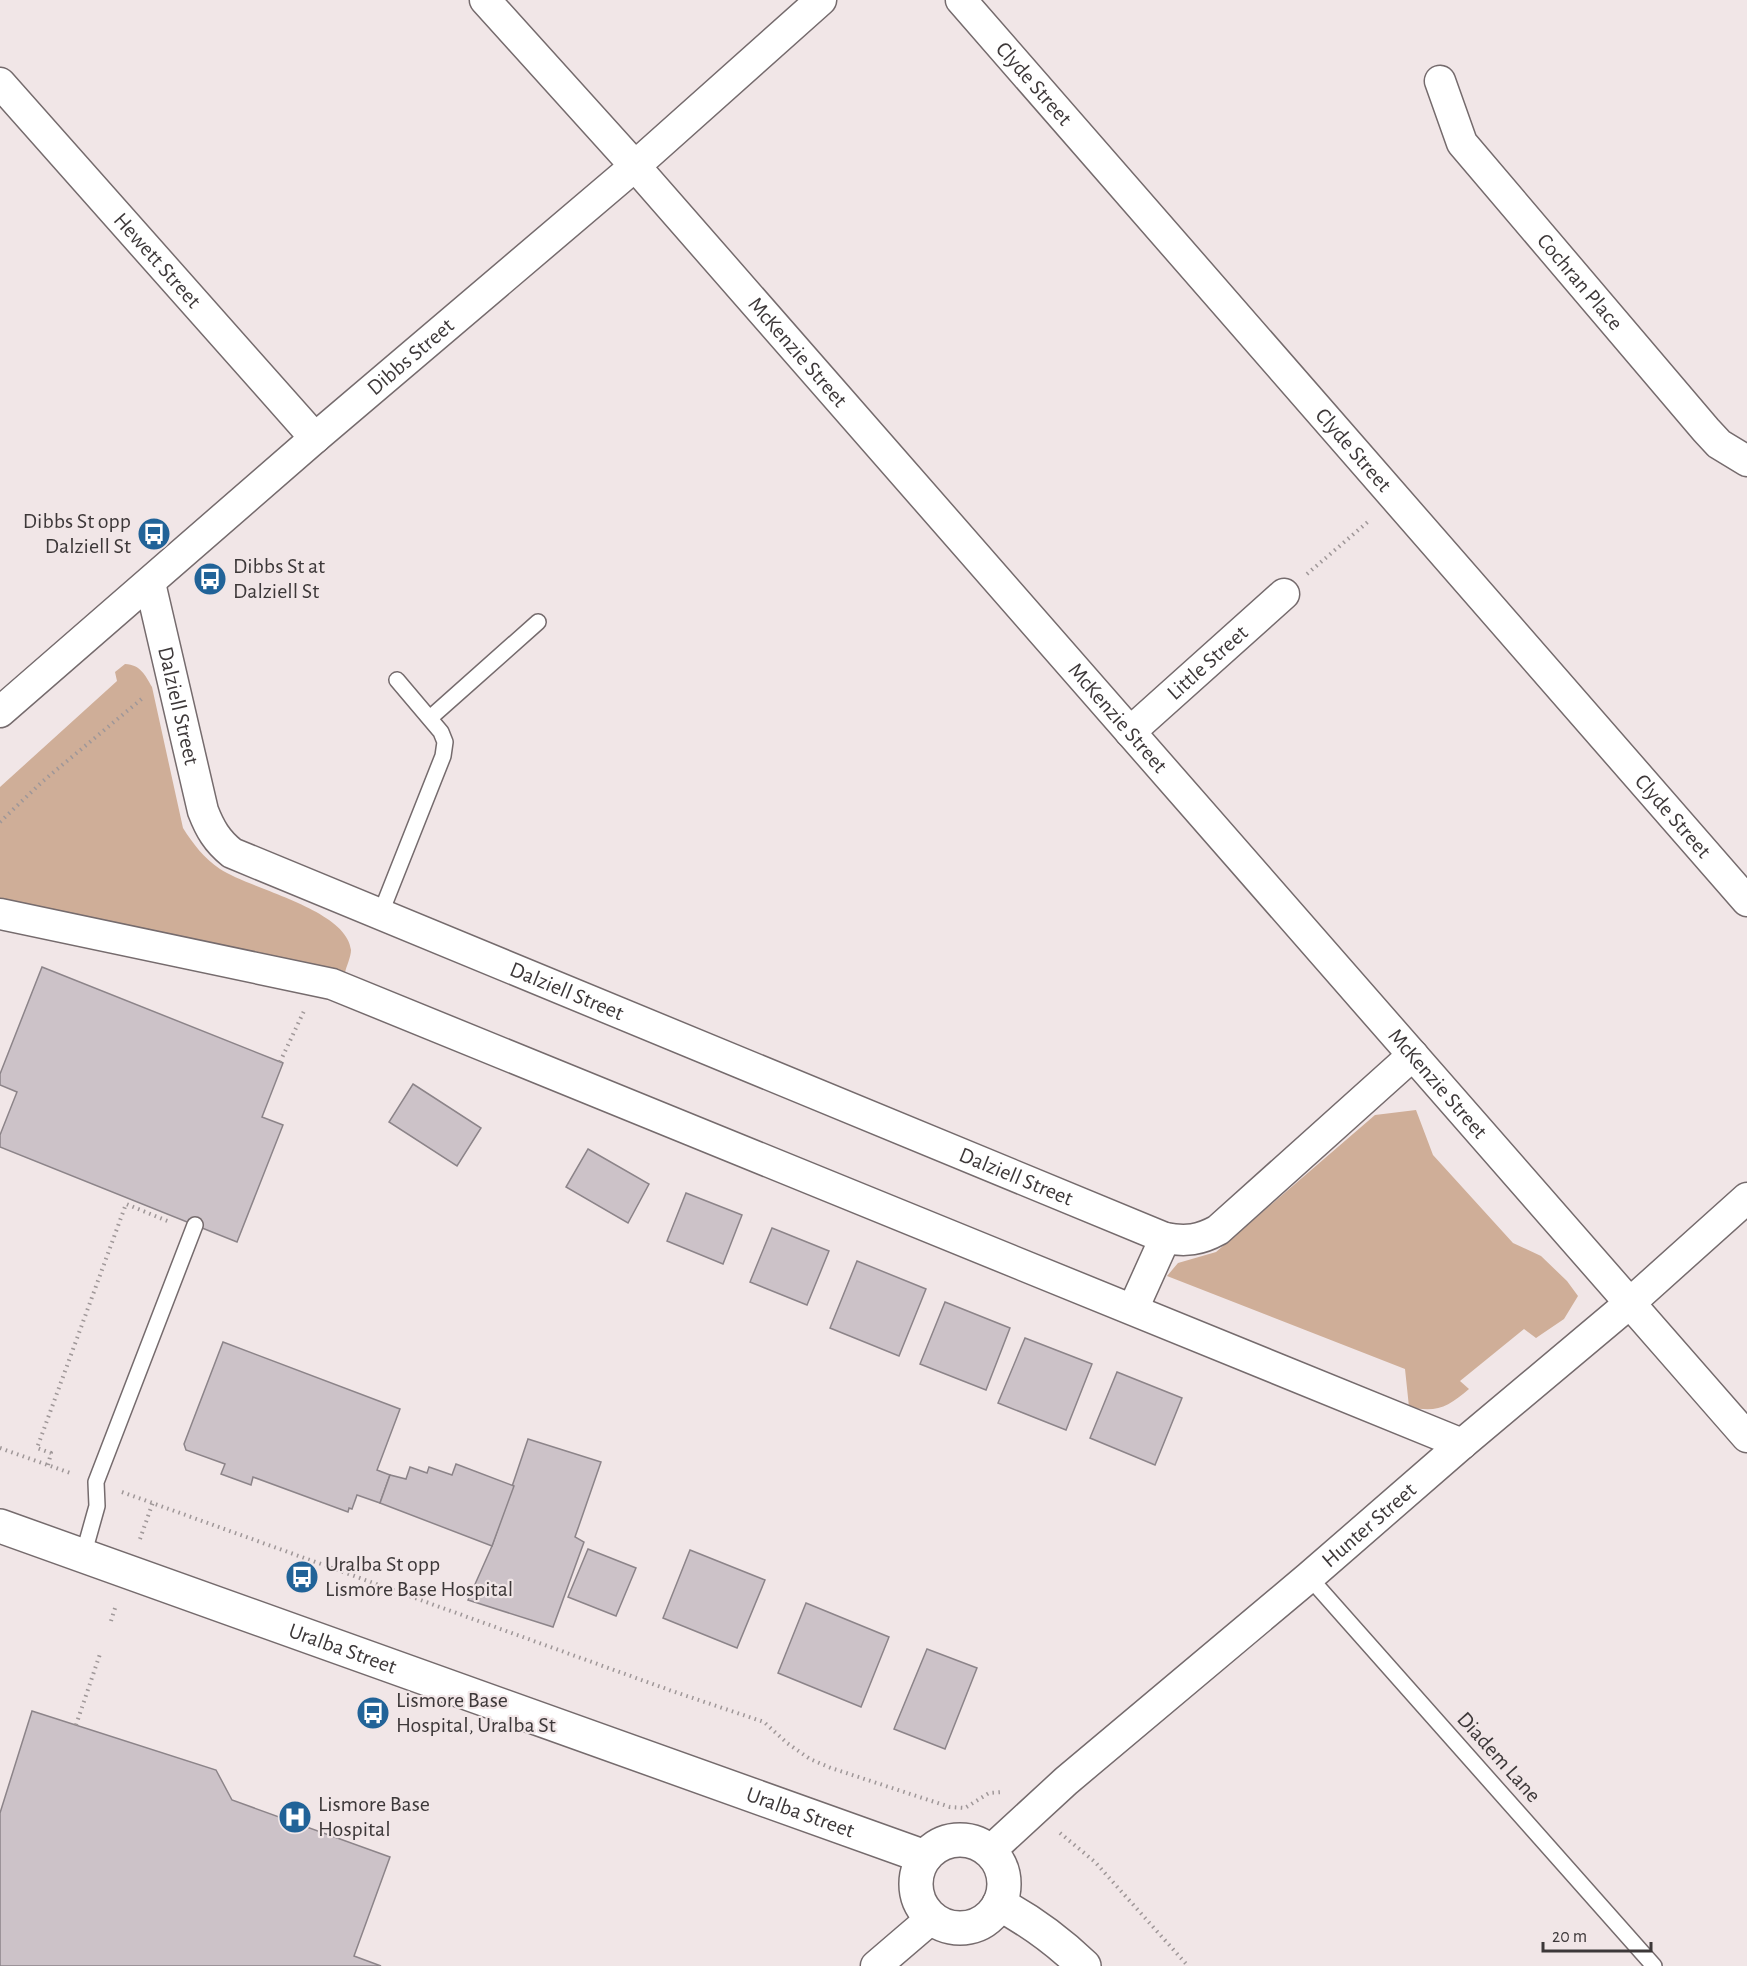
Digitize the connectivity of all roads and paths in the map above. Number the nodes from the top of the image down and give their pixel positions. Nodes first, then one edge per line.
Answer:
1 (485, 0) edge
2 (821, 0) edge
3 (961, 0) edge
4 (1440, 81) dead end
5 (0, 83) edge
6 (635, 166) junction
7 (315, 438) junction
8 (1747, 461) edge
9 (1395, 498) junction
10 (150, 584) junction
11 (1284, 594) joint
12 (538, 622) dead end
13 (172, 678) junction
14 (397, 680) dead end
15 (0, 712) edge
16 (430, 718) junction
17 (1130, 732) junction
18 (0, 822) edge
19 (1747, 901) edge
20 (0, 914) edge
21 (380, 915) junction
22 (306, 1006) dead end
23 (1413, 1055) junction
24 (280, 1062) dead end
25 (1747, 1198) edge
26 (176, 1224) dead end
27 (195, 1226) dead end
28 (1165, 1238) junction
29 (1630, 1303) junction
30 (1133, 1309) junction
31 (1747, 1437) edge
32 (1462, 1444) junction
33 (48, 1465) dead end
34 (153, 1502) dead end
35 (198, 1518) dead end
36 (0, 1526) edge
37 (138, 1544) dead end
38 (83, 1556) junction
39 (1310, 1577) junction
40 (119, 1596) dead end
41 (111, 1621) dead end
42 (100, 1654) dead end
43 (76, 1725) dead end
44 (1002, 1792) dead end
45 (1059, 1832) dead end
46 (990, 1851) junction
47 (925, 1857) junction
48 (999, 1904) junction
49 (932, 1918) junction
50 (876, 1966) edge
51 (1084, 1966) edge
52 (1188, 1966) edge
53 (1654, 1966) edge

1 - 6 street, McKenzie Street
2 - 6 street, Dibbs Street
3 - 9 street, Clyde Street
4 - 8 street, Cochran Place
5 - 7 street, Hewett Street
6 - 7 street, Dibbs Street
6 - 17 street, McKenzie Street
7 - 10 street, Dibbs Street
9 - 11 path
9 - 19 street, Clyde Street
10 - 13 street, Dalziell Street
10 - 15 street, Dibbs Street
11 - 17 street, Little Street
12 - 16 lane
13 - 18 path
13 - 21 street, Dalziell Street
14 - 16 lane
16 - 21 lane
17 - 23 street, McKenzie Street
20 - 30 street
21 - 28 street, Dalziell Street
22 - 24 path
23 - 28 street, Dalziell Street
23 - 29 street, McKenzie Street
25 - 29 street, Hunter Street
26 - 33 path
27 - 38 lane
28 - 30 street
29 - 31 street, McKenzie Street
29 - 32 street, Hunter Street
30 - 32 street
32 - 39 street, Hunter Street
34 - 37 path
35 - 44 path
36 - 38 main road, Uralba Street
38 - 47 main road, Uralba Street
39 - 46 street, Hunter Street
39 - 53 lane, Diadem Lane
40 - 41 path
42 - 43 path
45 - 52 path
46 - 47 main road
46 - 48 main road
47 - 49 main road
48 - 49 main road
48 - 51 main road
49 - 50 street

